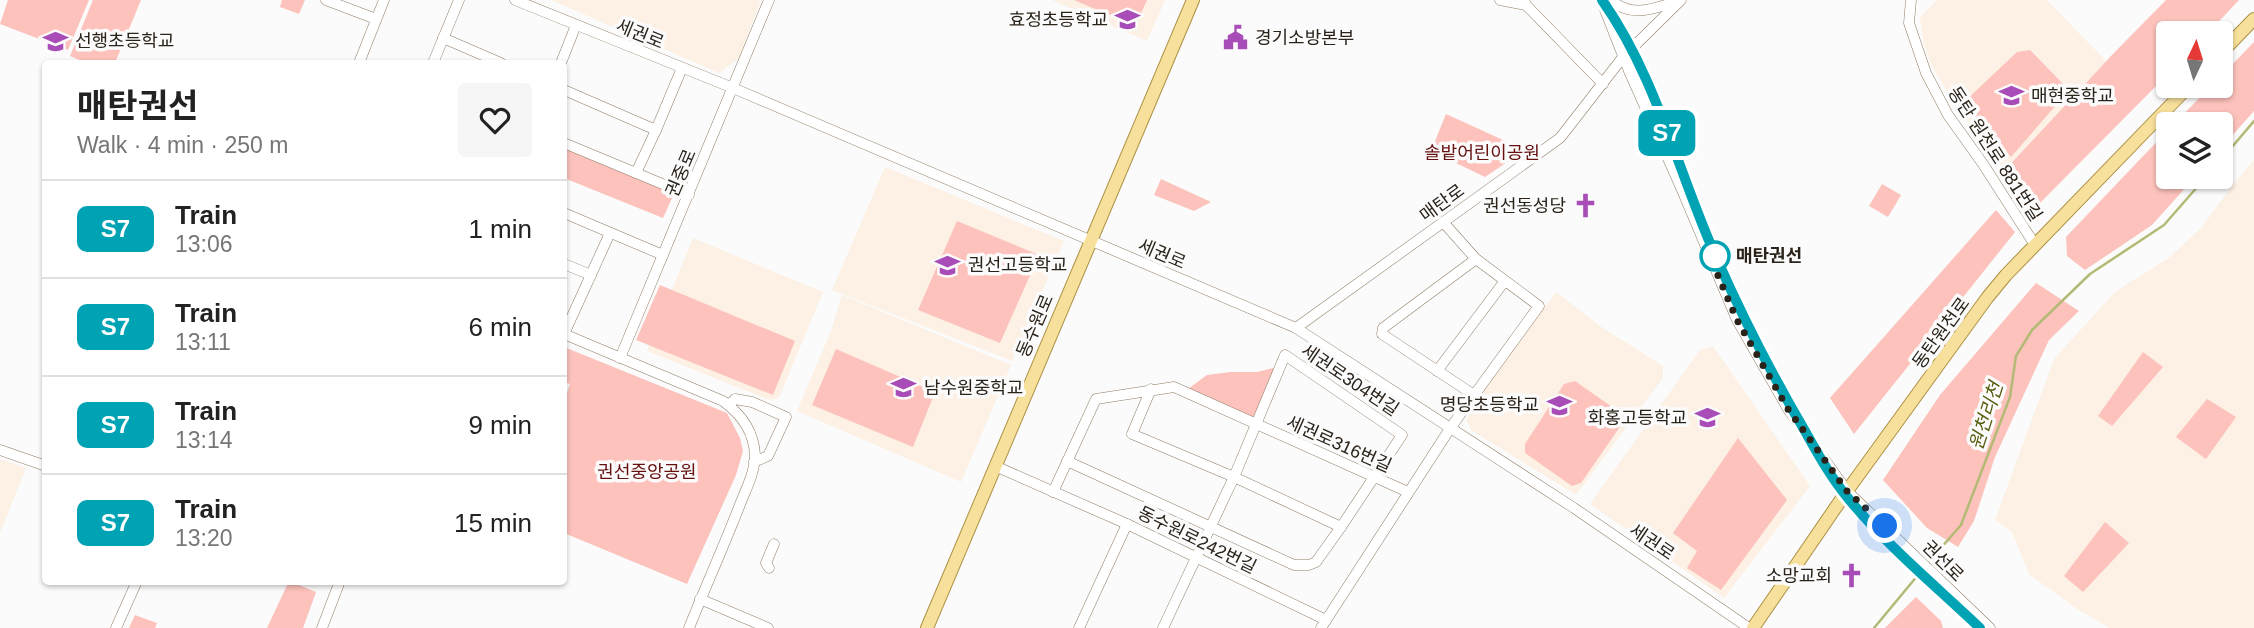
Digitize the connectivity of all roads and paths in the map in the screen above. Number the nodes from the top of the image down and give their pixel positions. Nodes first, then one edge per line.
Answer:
1 (326, 0) edge
2 (384, 0) edge
3 (459, 0) edge
4 (515, 0) edge
5 (769, 0) edge
6 (1193, 0) edge
7 (1500, 0) edge
8 (1601, 0) edge
9 (1611, 0) edge
10 (1911, 0) edge
11 (1680, 1) edge
12 (1525, 3) edge
13 (376, 19) junction
14 (2254, 19) edge
15 (576, 25) junction
16 (443, 38) junction
17 (2233, 41) edge
18 (1623, 57) junction
19 (360, 60) edge
20 (434, 60) edge
21 (494, 60) edge
22 (562, 60) edge
23 (682, 68) junction
24 (1603, 84) junction
25 (733, 88) junction
26 (567, 91) edge
27 (2177, 98) edge
28 (656, 130) junction
29 (567, 144) edge
30 (636, 173) junction
31 (689, 195) junction
32 (567, 214) edge
33 (1443, 222) junction
34 (610, 233) junction
35 (1090, 241) junction
36 (2035, 245) junction
37 (663, 255) junction
38 (1476, 259) junction
39 (567, 265) edge
40 (591, 275) junction
41 (1504, 282) junction
42 (567, 327) edge
43 (1296, 328) junction
44 (567, 335) edge
45 (620, 358) junction
46 (1437, 371) junction
47 (1151, 389) junction
48 (1474, 395) junction
49 (729, 405) junction
50 (1256, 425) junction
51 (1451, 427) junction
52 (0, 450) edge
53 (1067, 461) junction
54 (754, 462) junction
55 (42, 465) edge
56 (995, 467) junction
57 (1234, 477) junction
58 (1374, 477) junction
59 (1847, 491) junction
60 (1053, 492) junction
61 (1408, 492) junction
62 (1127, 524) junction
63 (1211, 526) junction
64 (1340, 527) junction
65 (774, 544) dead end
66 (1197, 557) junction
67 (769, 568) dead end
68 (136, 585) edge
69 (338, 585) edge
70 (700, 599) junction
71 (1324, 624) edge
72 (117, 628) edge
73 (322, 628) edge
74 (689, 628) edge
75 (768, 628) edge
76 (928, 628) edge
77 (1079, 628) edge
78 (1163, 628) edge
79 (1751, 628) edge
80 (1990, 628) edge

1 - 13 street
2 - 13 street
3 - 16 street
4 - 15 street, 세권로
5 - 25 street, 권중로
6 - 35 main road, 동수원로
7 - 12 street
8 - 18 street, 권선로
9 - 11 street
10 - 36 street, 동탄 원천로 881번길
11 - 18 street, 매탄로
12 - 24 street
13 - 19 street
14 - 17 main road
15 - 22 street
15 - 23 street, 세권로
16 - 20 street
16 - 21 street
18 - 24 street, 매탄로
18 - 59 street, 권선로
23 - 25 street, 세권로
23 - 28 street
24 - 33 street, 매탄로
25 - 31 street, 권중로
25 - 35 street, 세권로
26 - 28 street
27 - 36 main road, 동탄원천로
28 - 30 street
29 - 30 street
30 - 31 street
31 - 37 street, 권중로
32 - 34 street
33 - 38 street
33 - 43 street, 매탄로
34 - 37 street
34 - 40 street
35 - 43 street, 세권로
35 - 56 main road, 동수원로
36 - 59 main road, 동탄원천로
37 - 45 street, 권중로
38 - 41 street
38 - 46 street
39 - 40 street
40 - 42 street
41 - 46 street
41 - 48 street
43 - 51 street, 세권로
44 - 45 street
45 - 49 street
46 - 48 street
47 - 50 street
47 - 53 street
47 - 57 street
48 - 51 street
49 - 54 street
49 - 54 street
50 - 57 street, 세권로304번길
50 - 58 street, 세권로316번길
50 - 58 street, 세권로304번길
51 - 61 street
51 - 79 street, 세권로
52 - 55 street
53 - 60 street
53 - 63 street, 세권로304번길
54 - 70 street
56 - 60 street, 동수원로242번길
56 - 76 main road, 동수원로
57 - 63 street, 세권로304번길
57 - 64 street
58 - 61 street, 세권로316번길
58 - 64 street, 세권로304번길
59 - 79 main road, 동탄원천로
59 - 80 street, 권선로
60 - 62 street, 동수원로242번길
61 - 71 street
62 - 66 street, 동수원로242번길
62 - 77 street
63 - 64 street, 세권로304번길
63 - 66 street, 세권로304번길
65 - 67 street
66 - 71 street, 동수원로242번길
66 - 78 street, 세권로304번길
68 - 72 street
69 - 73 street
70 - 74 street
70 - 75 street

